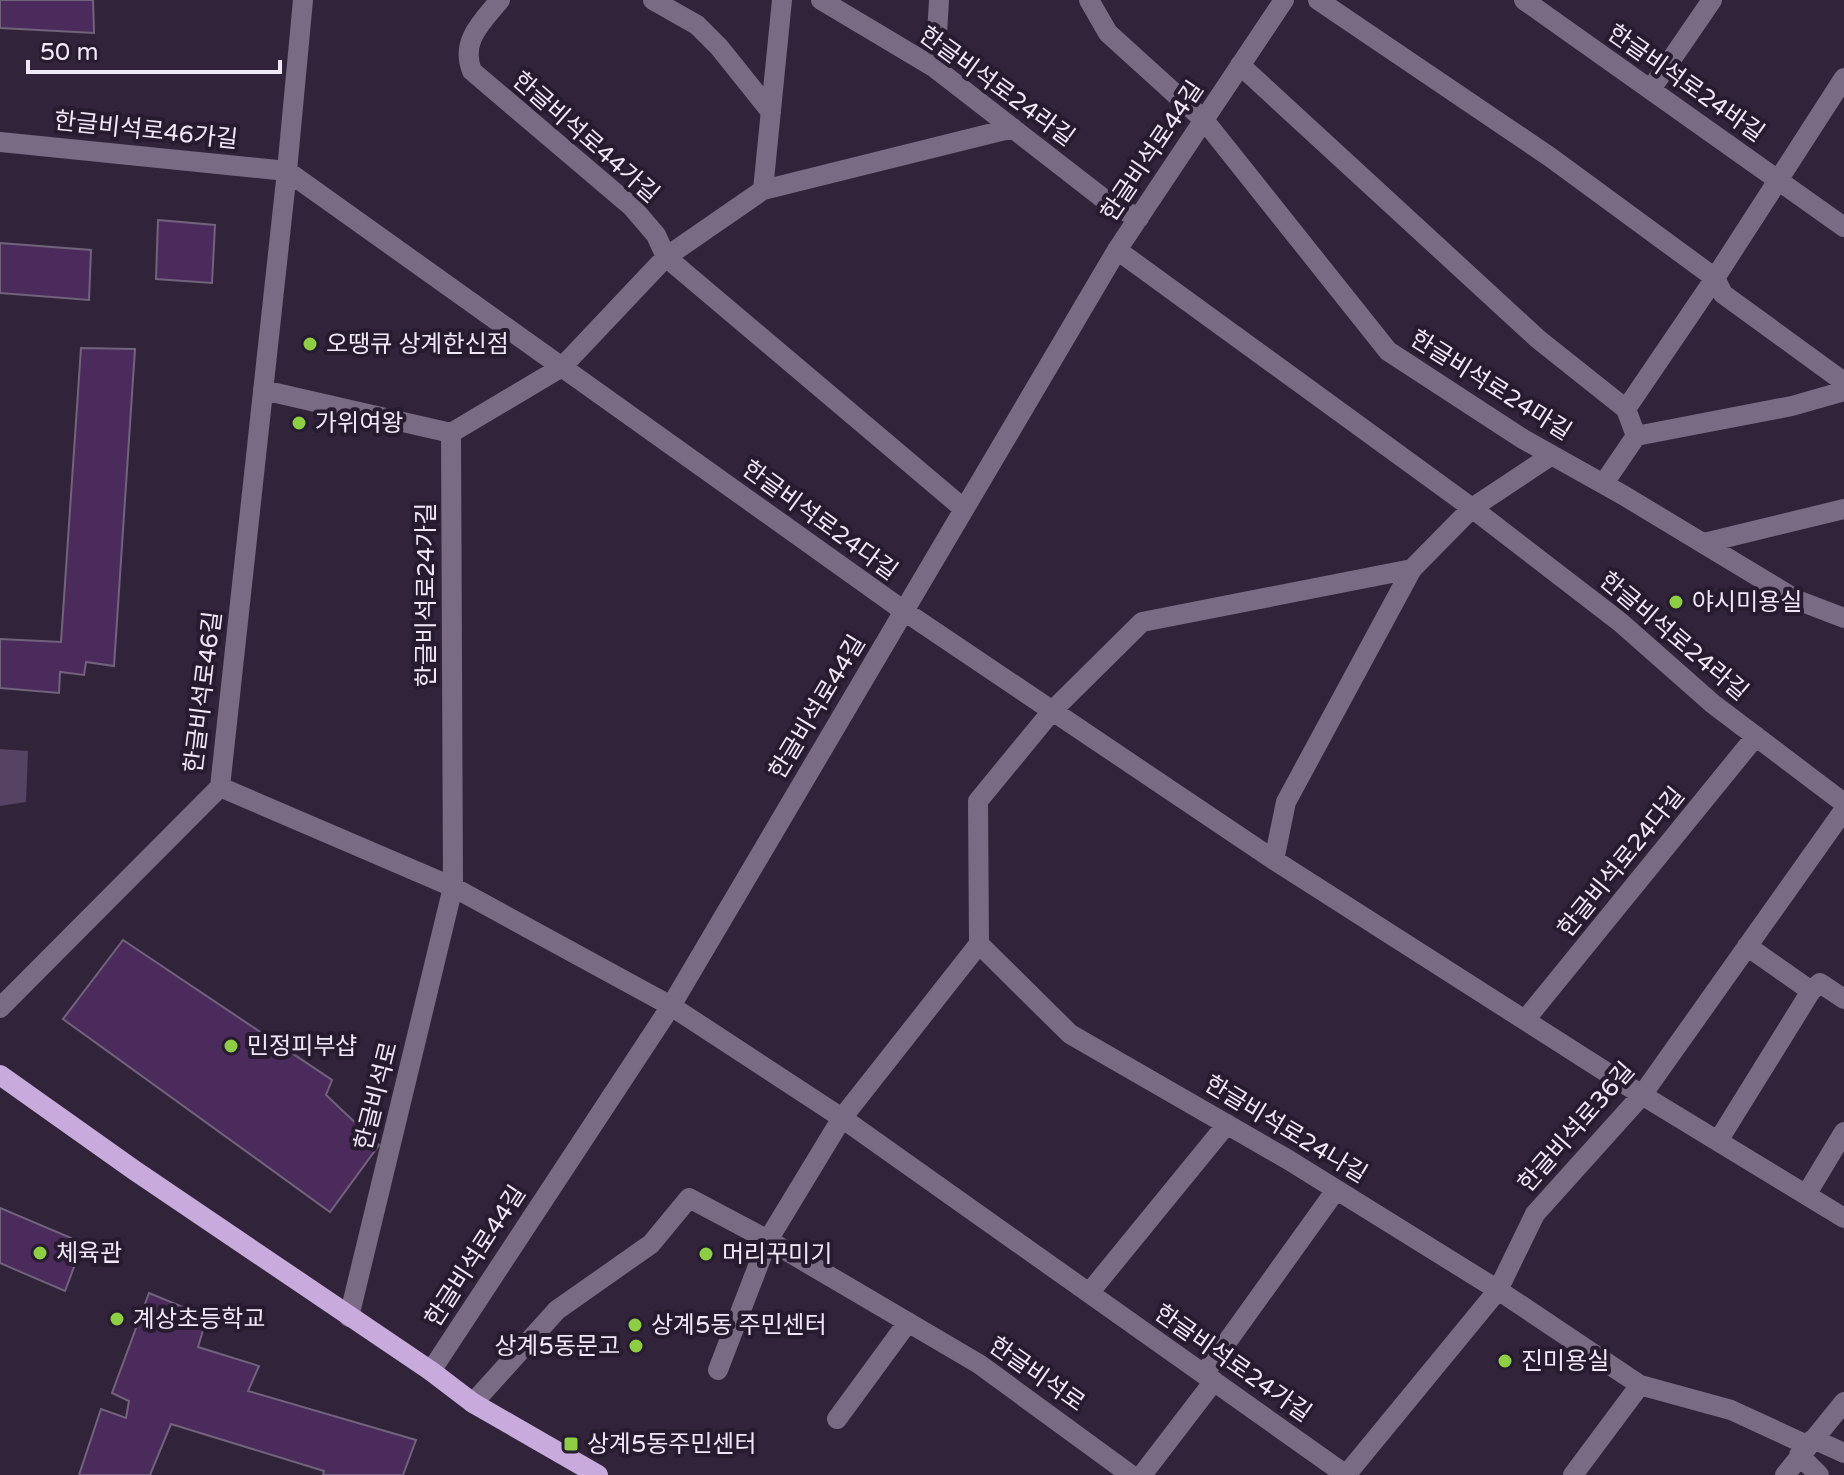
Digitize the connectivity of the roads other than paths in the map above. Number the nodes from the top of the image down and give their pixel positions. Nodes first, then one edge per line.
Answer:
1 (303, 0) edge
2 (500, 0) edge
3 (653, 0) edge
4 (782, 0) edge
5 (821, 0) edge
6 (939, 0) edge
7 (1089, 0) edge
8 (1284, 0) edge
9 (1318, 0) edge
10 (1524, 0) edge
11 (1709, 1) edge
12 (1240, 65) junction
13 (935, 68) junction
14 (1844, 79) edge
15 (1651, 89) junction
16 (771, 112) junction
17 (1204, 120) junction
18 (1013, 128) junction
19 (0, 142) edge
20 (287, 171) junction
21 (1778, 180) junction
22 (763, 190) junction
23 (1139, 218) junction
24 (1844, 227) edge
25 (1117, 250) junction
26 (666, 257) junction
27 (1715, 278) junction
28 (562, 367) junction
29 (1844, 382) edge
30 (263, 390) junction
31 (1844, 391) edge
32 (1626, 409) junction
33 (451, 433) junction
34 (1636, 436) junction
35 (1552, 455) junction
36 (1604, 483) junction
37 (1472, 508) junction
38 (964, 509) junction
39 (1844, 509) edge
40 (1704, 543) junction
41 (1412, 569) junction
42 (904, 611) junction
43 (1844, 618) edge
44 (1052, 711) junction
45 (1756, 736) junction
46 (220, 787) junction
47 (1844, 803) edge
48 (1844, 810) edge
49 (1274, 860) junction
50 (453, 887) junction
51 (979, 944) junction
52 (1747, 946) junction
53 (1811, 991) junction
54 (1844, 999) edge
55 (671, 1006) junction
56 (0, 1008) edge
57 (1525, 1020) junction
58 (0, 1075) edge
59 (1642, 1095) junction
60 (842, 1118) junction
61 (1227, 1124) junction
62 (1718, 1141) junction
63 (1841, 1143) edge
64 (1336, 1190) junction
65 (1806, 1195) junction
66 (1844, 1218) edge
67 (768, 1240) junction
68 (1498, 1290) junction
69 (1089, 1293) junction
70 (349, 1317) junction
71 (908, 1322) junction
72 (718, 1370) dead end
73 (431, 1371) junction
74 (1209, 1378) junction
75 (1640, 1385) junction
76 (1844, 1402) edge
77 (473, 1403) junction
78 (837, 1419) dead end
79 (1806, 1447) junction
80 (1844, 1453) edge
81 (598, 1475) edge
82 (1131, 1475) edge
83 (1142, 1475) edge
84 (1346, 1475) edge
85 (1573, 1475) edge
86 (1785, 1475) edge
87 (1819, 1475) edge

1 - 20 street, 한글비석로46길
2 - 26 street, 한글비석로44가길
3 - 16 street
4 - 16 street
5 - 13 street, 한글비석로24라길
6 - 13 street
7 - 17 street, 한글비석로24마길
8 - 12 street, 한글비석로44길
9 - 27 street
10 - 15 street, 한글비석로24바길
11 - 15 street
12 - 17 street, 한글비석로44길
12 - 32 street
13 - 18 street, 한글비석로24라길
14 - 21 street
15 - 21 street, 한글비석로24바길
16 - 22 street
17 - 23 street, 한글비석로44길
17 - 35 street, 한글비석로24마길
18 - 22 street
18 - 23 street, 한글비석로24라길
19 - 20 street, 한글비석로46가길
20 - 28 street, 한글비석로24다길
20 - 30 street, 한글비석로46길
21 - 24 street, 한글비석로24바길
21 - 27 street
22 - 26 street
23 - 25 street, 한글비석로44길
25 - 37 street, 한글비석로24라길
25 - 38 street, 한글비석로44길
26 - 28 street
26 - 38 street, 한글비석로44가길
27 - 29 street
27 - 32 street
28 - 33 street
28 - 42 street, 한글비석로24다길
30 - 33 street
30 - 46 street, 한글비석로46길
31 - 34 street
32 - 34 street
33 - 50 street, 한글비석로24가길
34 - 36 street
35 - 36 street, 한글비석로24마길
35 - 37 street
36 - 40 street, 한글비석로24마길
37 - 41 street
37 - 45 street, 한글비석로24라길
38 - 42 street, 한글비석로44길
39 - 40 street
40 - 43 street, 한글비석로24마길
41 - 44 street
41 - 49 street
42 - 44 street, 한글비석로24다길
42 - 55 street, 한글비석로44길
44 - 49 street, 한글비석로24다길
44 - 51 street
45 - 47 street, 한글비석로24라길
45 - 57 street, 한글비석로24다길
46 - 50 street, 한글비석로24가길
46 - 56 street, 한글비석로46길
48 - 52 street, 한글비석로36길
49 - 57 street, 한글비석로24다길
50 - 55 street, 한글비석로24가길
50 - 70 street, 한글비석로
51 - 60 street
51 - 61 street, 한글비석로24나길
52 - 53 street
52 - 59 street, 한글비석로36길
53 - 54 street
53 - 62 street
55 - 60 street, 한글비석로24가길
55 - 73 street, 한글비석로44길
57 - 59 street, 한글비석로24다길
58 - 70 main road
59 - 62 street, 한글비석로24다길
59 - 68 street, 한글비석로36길
60 - 67 street
60 - 69 street, 한글비석로24가길
61 - 64 street, 한글비석로24나길
61 - 69 street
62 - 65 street, 한글비석로24다길
63 - 65 street
64 - 68 street, 한글비석로24나길
64 - 74 street
65 - 66 street, 한글비석로24다길
67 - 71 street, 한글비석로
67 - 72 street
67 - 77 street, 한글비석로
68 - 75 street, 한글비석로24나길
68 - 84 street, 한글비석로36길
69 - 74 street, 한글비석로24가길
70 - 73 main road
71 - 78 street
71 - 82 street, 한글비석로
73 - 77 main road
74 - 83 street
74 - 84 street, 한글비석로24가길
75 - 79 street, 한글비석로24나길
75 - 85 street
76 - 79 street
77 - 81 main road
79 - 80 street, 한글비석로24나길
79 - 86 street
79 - 87 street

